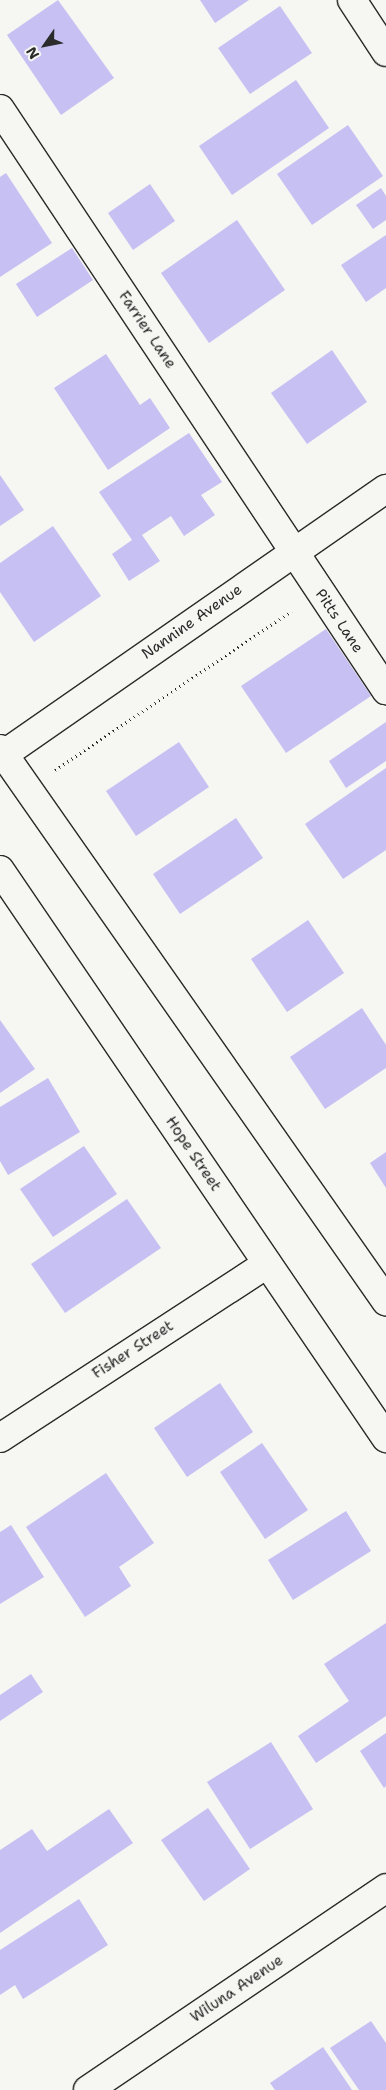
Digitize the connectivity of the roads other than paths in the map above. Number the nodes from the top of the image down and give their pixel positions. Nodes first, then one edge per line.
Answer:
1 (352, 0) edge
2 (386, 52) edge
3 (0, 109) edge
4 (386, 489) edge
5 (291, 552) junction
6 (386, 690) edge
7 (1, 754) edge
8 (0, 870) edge
9 (267, 1264) junction
10 (386, 1302) edge
11 (0, 1438) edge
12 (386, 1438) edge
13 (386, 1888) edge
14 (88, 2090) edge

1 - 2 street
3 - 5 street, Farrier Lane
4 - 5 street, Nannine Avenue
5 - 6 street, Pitts Lane
5 - 7 street, Nannine Avenue
7 - 10 street
8 - 9 street, Hope Street
9 - 11 street, Fisher Street
9 - 12 street, Hope Street
13 - 14 street, Wiluna Avenue

